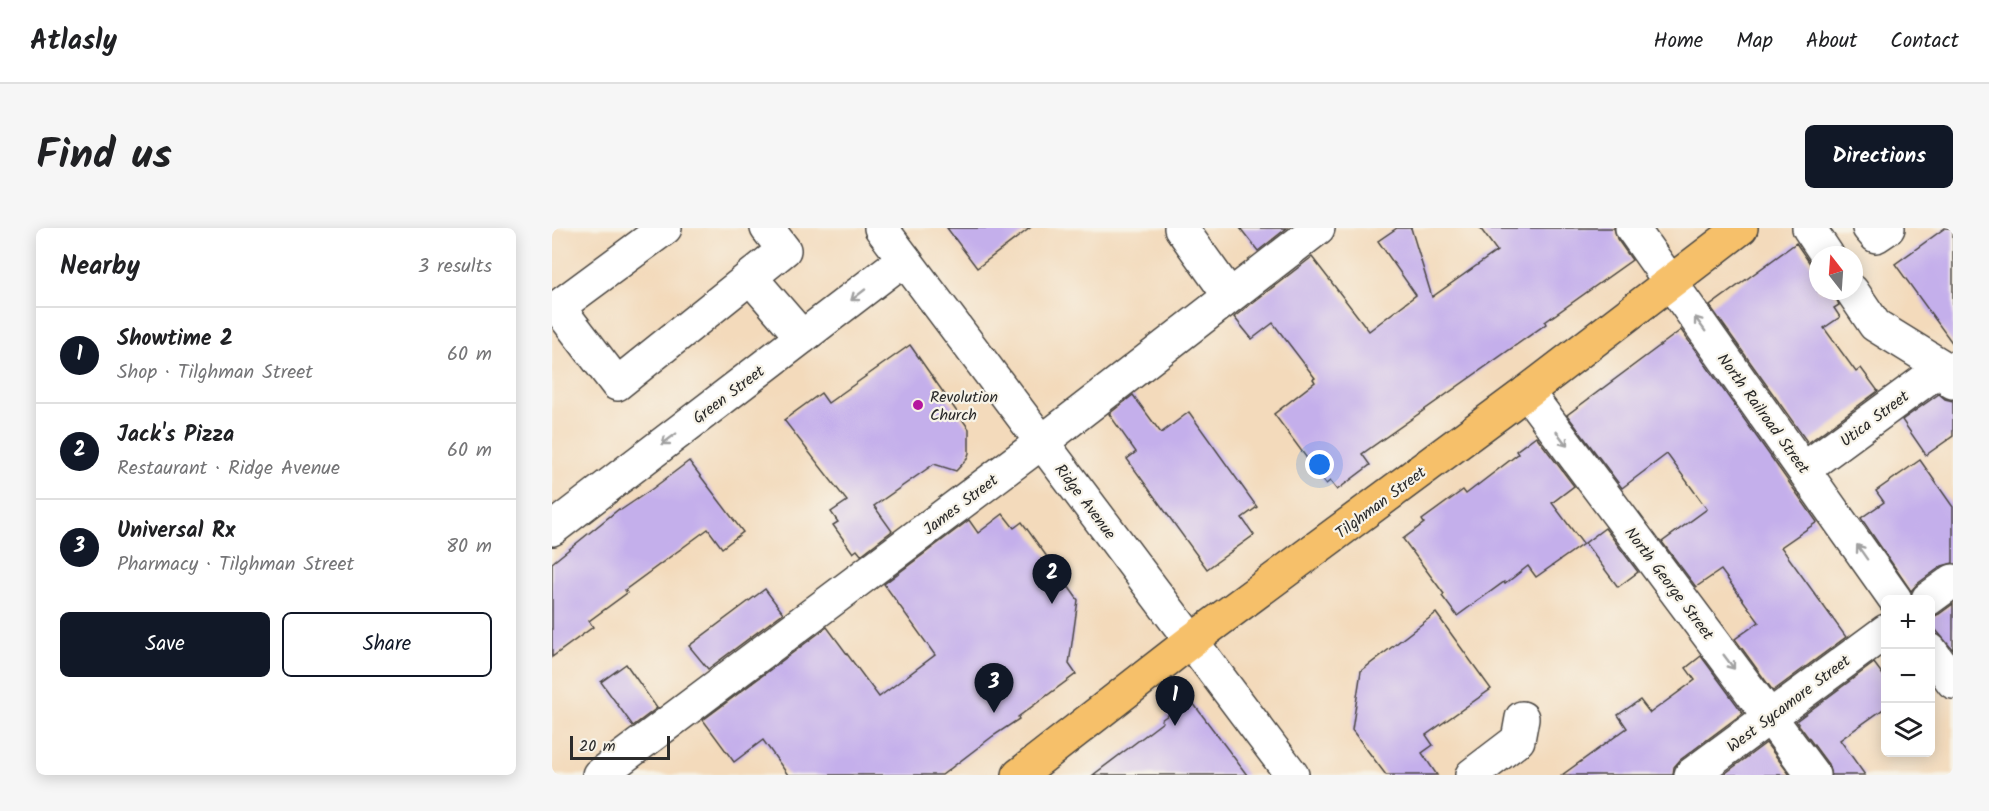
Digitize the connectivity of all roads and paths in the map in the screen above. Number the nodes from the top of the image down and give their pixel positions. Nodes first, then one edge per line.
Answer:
1 (664, 228) edge
2 (767, 228) edge
3 (1181, 228) edge
4 (1318, 228) edge
5 (1632, 228) edge
6 (1741, 228) edge
7 (1809, 228) edge
8 (1869, 228) edge
9 (1888, 228) edge
10 (894, 238) edge
11 (1821, 246) edge
12 (751, 278) junction
13 (1670, 283) junction
14 (1229, 295) junction
15 (1858, 300) edge
16 (802, 337) junction
17 (1948, 374) edge
18 (1527, 392) junction
19 (1042, 442) junction
20 (1804, 470) junction
21 (552, 529) edge
22 (1953, 581) edge
23 (1892, 595) edge
24 (1935, 595) edge
25 (1881, 635) edge
26 (1191, 641) junction
27 (1935, 657) edge
28 (1953, 682) edge
29 (1769, 716) junction
30 (1521, 718) dead end
31 (599, 775) edge
32 (1019, 775) edge
33 (1292, 775) edge
34 (1472, 775) edge
35 (1691, 775) edge
36 (1813, 775) edge

1 - 12 street
2 - 12 street
3 - 14 street
4 - 14 street, James Street
5 - 13 street, North Railroad Street
6 - 13 main road, Tilghman Street
7 - 11 street
8 - 9 street
10 -> 16 street, Green Street
10 - 19 street, Ridge Avenue
12 - 16 street
13 - 18 main road, Tilghman Street
20 -> 13 street, North Railroad Street
14 - 19 street, James Street
15 - 17 street
16 -> 21 street, Green Street
17 - 20 street, Utica Street
18 - 26 main road, Tilghman Street
18 -> 29 street, North George Street
19 - 26 street, Ridge Avenue
19 - 31 street, James Street
23 -> 20 street, North Railroad Street
22 - 24 street
25 - 29 street, West Sycamore Street
26 - 32 main road, Tilghman Street
26 - 33 street, Ridge Avenue
27 - 28 street
29 - 35 street, West Sycamore Street
29 - 36 street, North George Street
30 - 34 street

